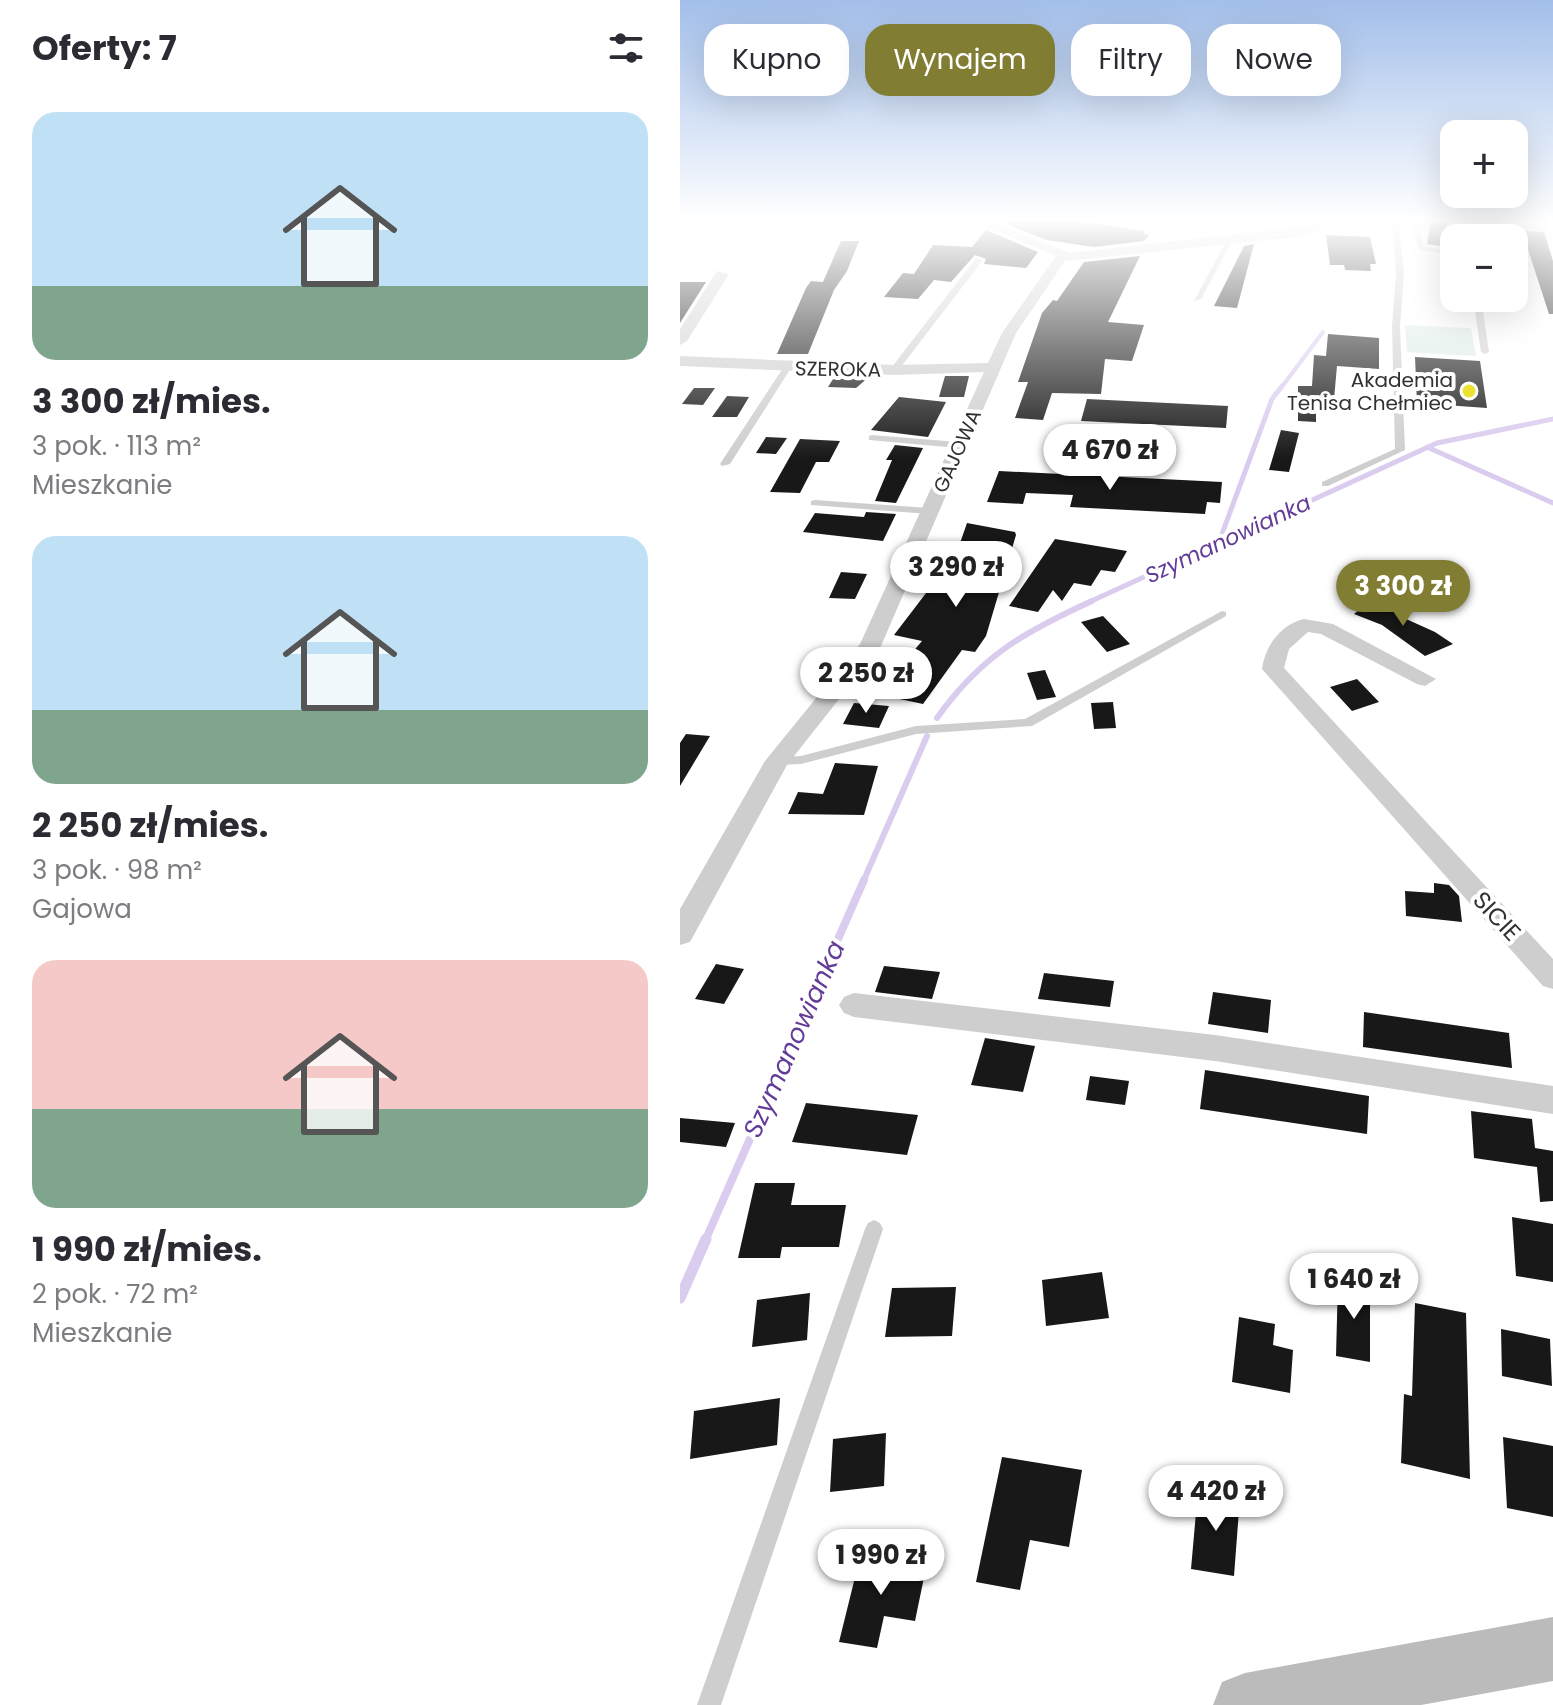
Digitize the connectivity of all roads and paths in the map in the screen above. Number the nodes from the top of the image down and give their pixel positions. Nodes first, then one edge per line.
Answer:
1 (706, 300) edge
2 (948, 300) edge
3 (1032, 300) edge
4 (1398, 300) edge
5 (1479, 312) edge
6 (680, 341) edge
7 (1485, 352) dead end
8 (680, 361) edge
9 (698, 362) junction
10 (995, 367) junction
11 (787, 368) junction
12 (894, 370) junction
13 (680, 379) edge
14 (872, 438) dead end
15 (958, 445) junction
16 (725, 464) dead end
17 (1325, 484) dead end
18 (815, 503) dead end
19 (929, 511) junction
20 (1222, 614) dead end
21 (1425, 679) dead end
22 (777, 761) junction
23 (680, 934) edge
24 (1553, 978) edge
25 (854, 1005) dead end
26 (1553, 1100) edge
27 (874, 1229) dead end
28 (1553, 1649) edge
29 (709, 1705) edge
30 (1245, 1705) edge

1 - 6 street
2 - 12 lane
3 - 10 street, GAJOWA
4 - 17 lane
5 - 7 lane
8 - 9 street, SZEROKA
9 - 11 street, SZEROKA
9 - 13 street
10 - 12 street, SZEROKA
10 - 15 street, GAJOWA
11 - 12 street, SZEROKA
11 - 16 lane
14 - 15 lane
15 - 19 street, GAJOWA
18 - 19 lane
19 - 22 street, GAJOWA
20 - 22 lane
21 - 24 street, SICIE
22 - 23 street, GAJOWA
25 - 26 street
27 - 29 lane
28 - 30 main road

